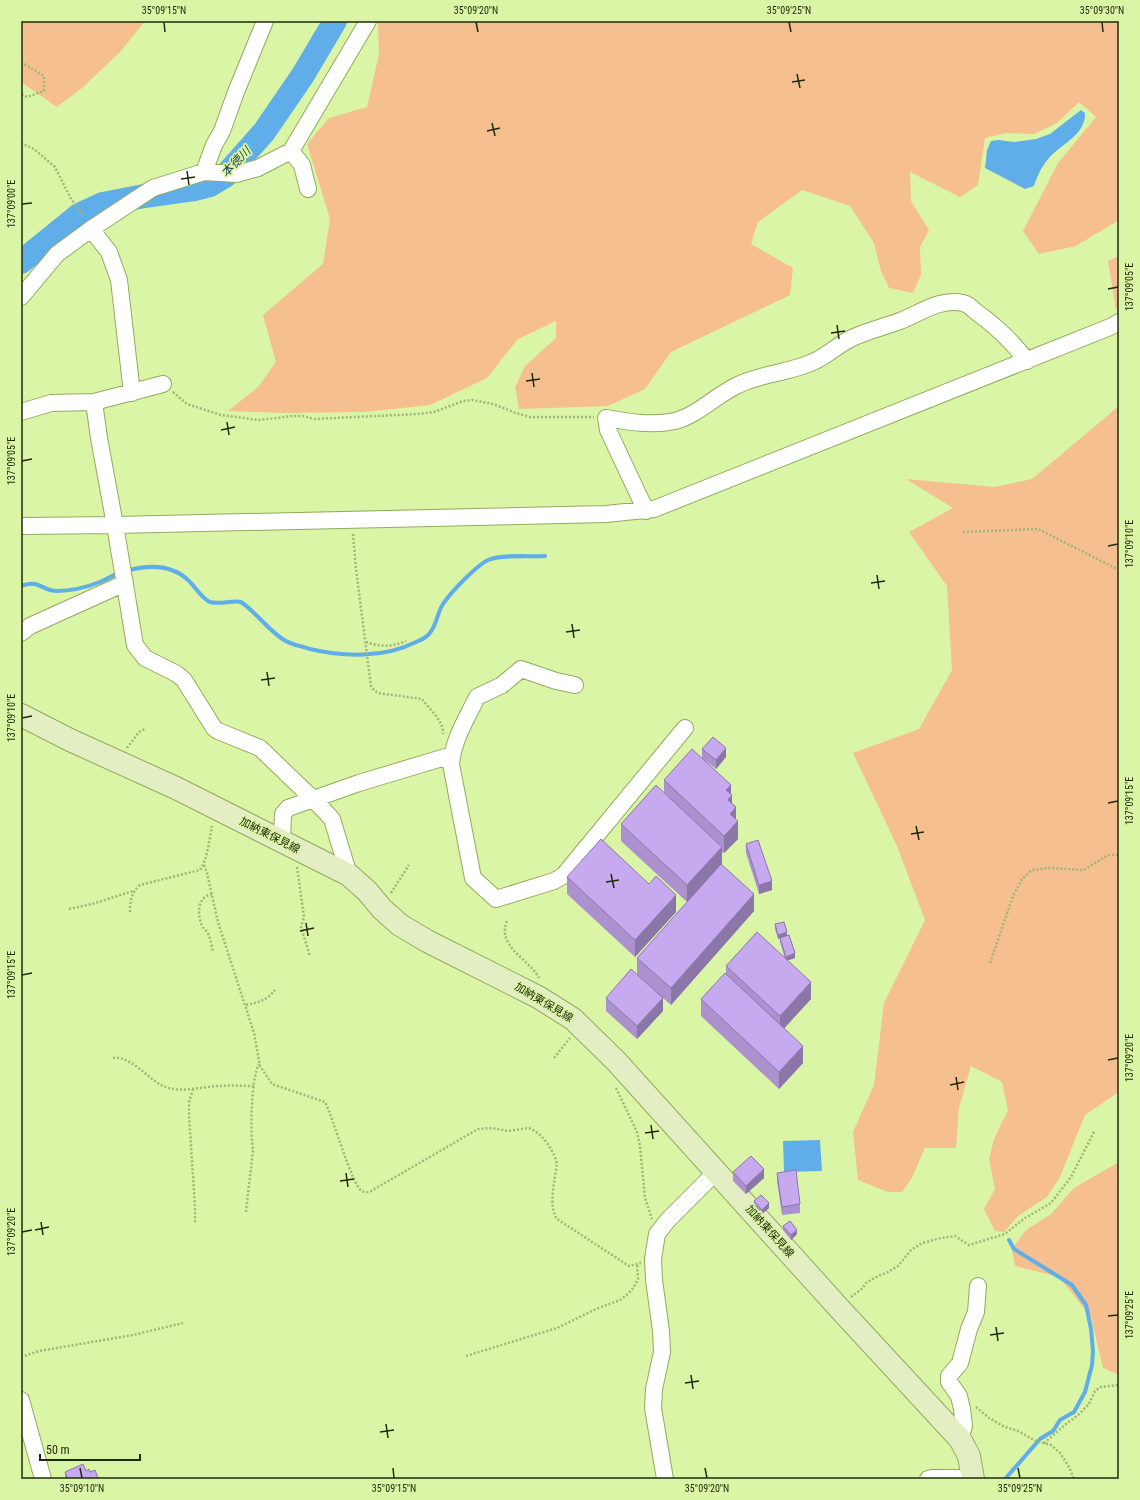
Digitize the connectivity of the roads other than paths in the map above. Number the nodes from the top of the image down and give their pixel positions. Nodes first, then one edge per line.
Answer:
1 (265, 21) edge
2 (368, 21) edge
3 (291, 151) junction
4 (210, 172) junction
5 (308, 189) dead end
6 (92, 225) junction
7 (21, 297) edge
8 (1119, 322) edge
9 (1027, 361) junction
10 (163, 384) road end
11 (132, 393) junction
12 (94, 402) junction
13 (21, 412) edge
14 (646, 511) junction
15 (115, 525) junction
16 (21, 526) edge
17 (125, 583) junction
18 (21, 633) edge
19 (575, 684) dead end
20 (21, 715) edge
21 (685, 728) dead end
22 (446, 757) junction
23 (313, 799) junction
24 (282, 840) junction
25 (349, 875) junction
26 (716, 1172) junction
27 (978, 1286) dead end
28 (21, 1400) edge
29 (960, 1439) junction
30 (973, 1478) edge
31 (43, 1479) edge
32 (665, 1479) edge
33 (928, 1479) edge

1 - 4 street
2 - 3 street
3 - 4 street
3 - 5 street
4 - 6 street
6 - 7 street
6 - 11 street
8 - 9 street
9 - 14 street
9 - 14 street
10 - 11 street
11 - 12 street
12 - 13 street
12 - 15 street
14 - 15 street
15 - 16 street
15 - 17 street
17 - 18 street
17 - 23 street
19 - 22 street
20 - 24 main road, 加納東保見線
21 - 22 street
22 - 23 street
23 - 24 street
23 - 25 street
24 - 25 main road, 加納東保見線
25 - 26 main road, 加納東保見線
26 - 29 main road, 加納東保見線
26 - 32 street
27 - 29 street
28 - 31 street
29 - 30 main road, 加納東保見線
30 - 33 street

